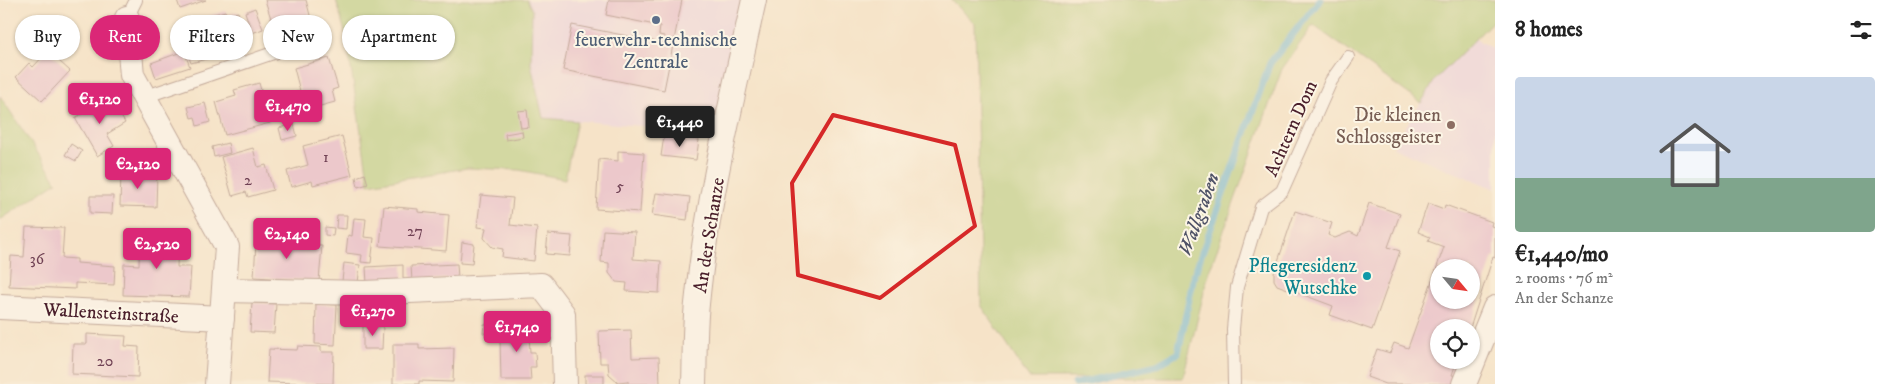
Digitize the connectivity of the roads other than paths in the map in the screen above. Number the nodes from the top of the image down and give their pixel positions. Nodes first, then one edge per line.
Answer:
1 (754, 0) edge
2 (132, 9) edge
3 (263, 56) edge
4 (1348, 57) dead end
5 (144, 97) junction
6 (224, 290) junction
7 (0, 307) edge
8 (1495, 308) edge
9 (222, 318) junction
10 (217, 384) edge
11 (565, 384) edge
12 (694, 384) edge
13 (1234, 384) edge
14 (1464, 384) edge

1 - 12 street, An der Schanze
2 - 5 street
3 - 5 lane
4 - 13 lane, Achtern Dom
5 - 6 street
6 - 9 street
6 - 11 street
7 - 9 street, Wallensteinstraße
8 - 14 street
9 - 10 street

